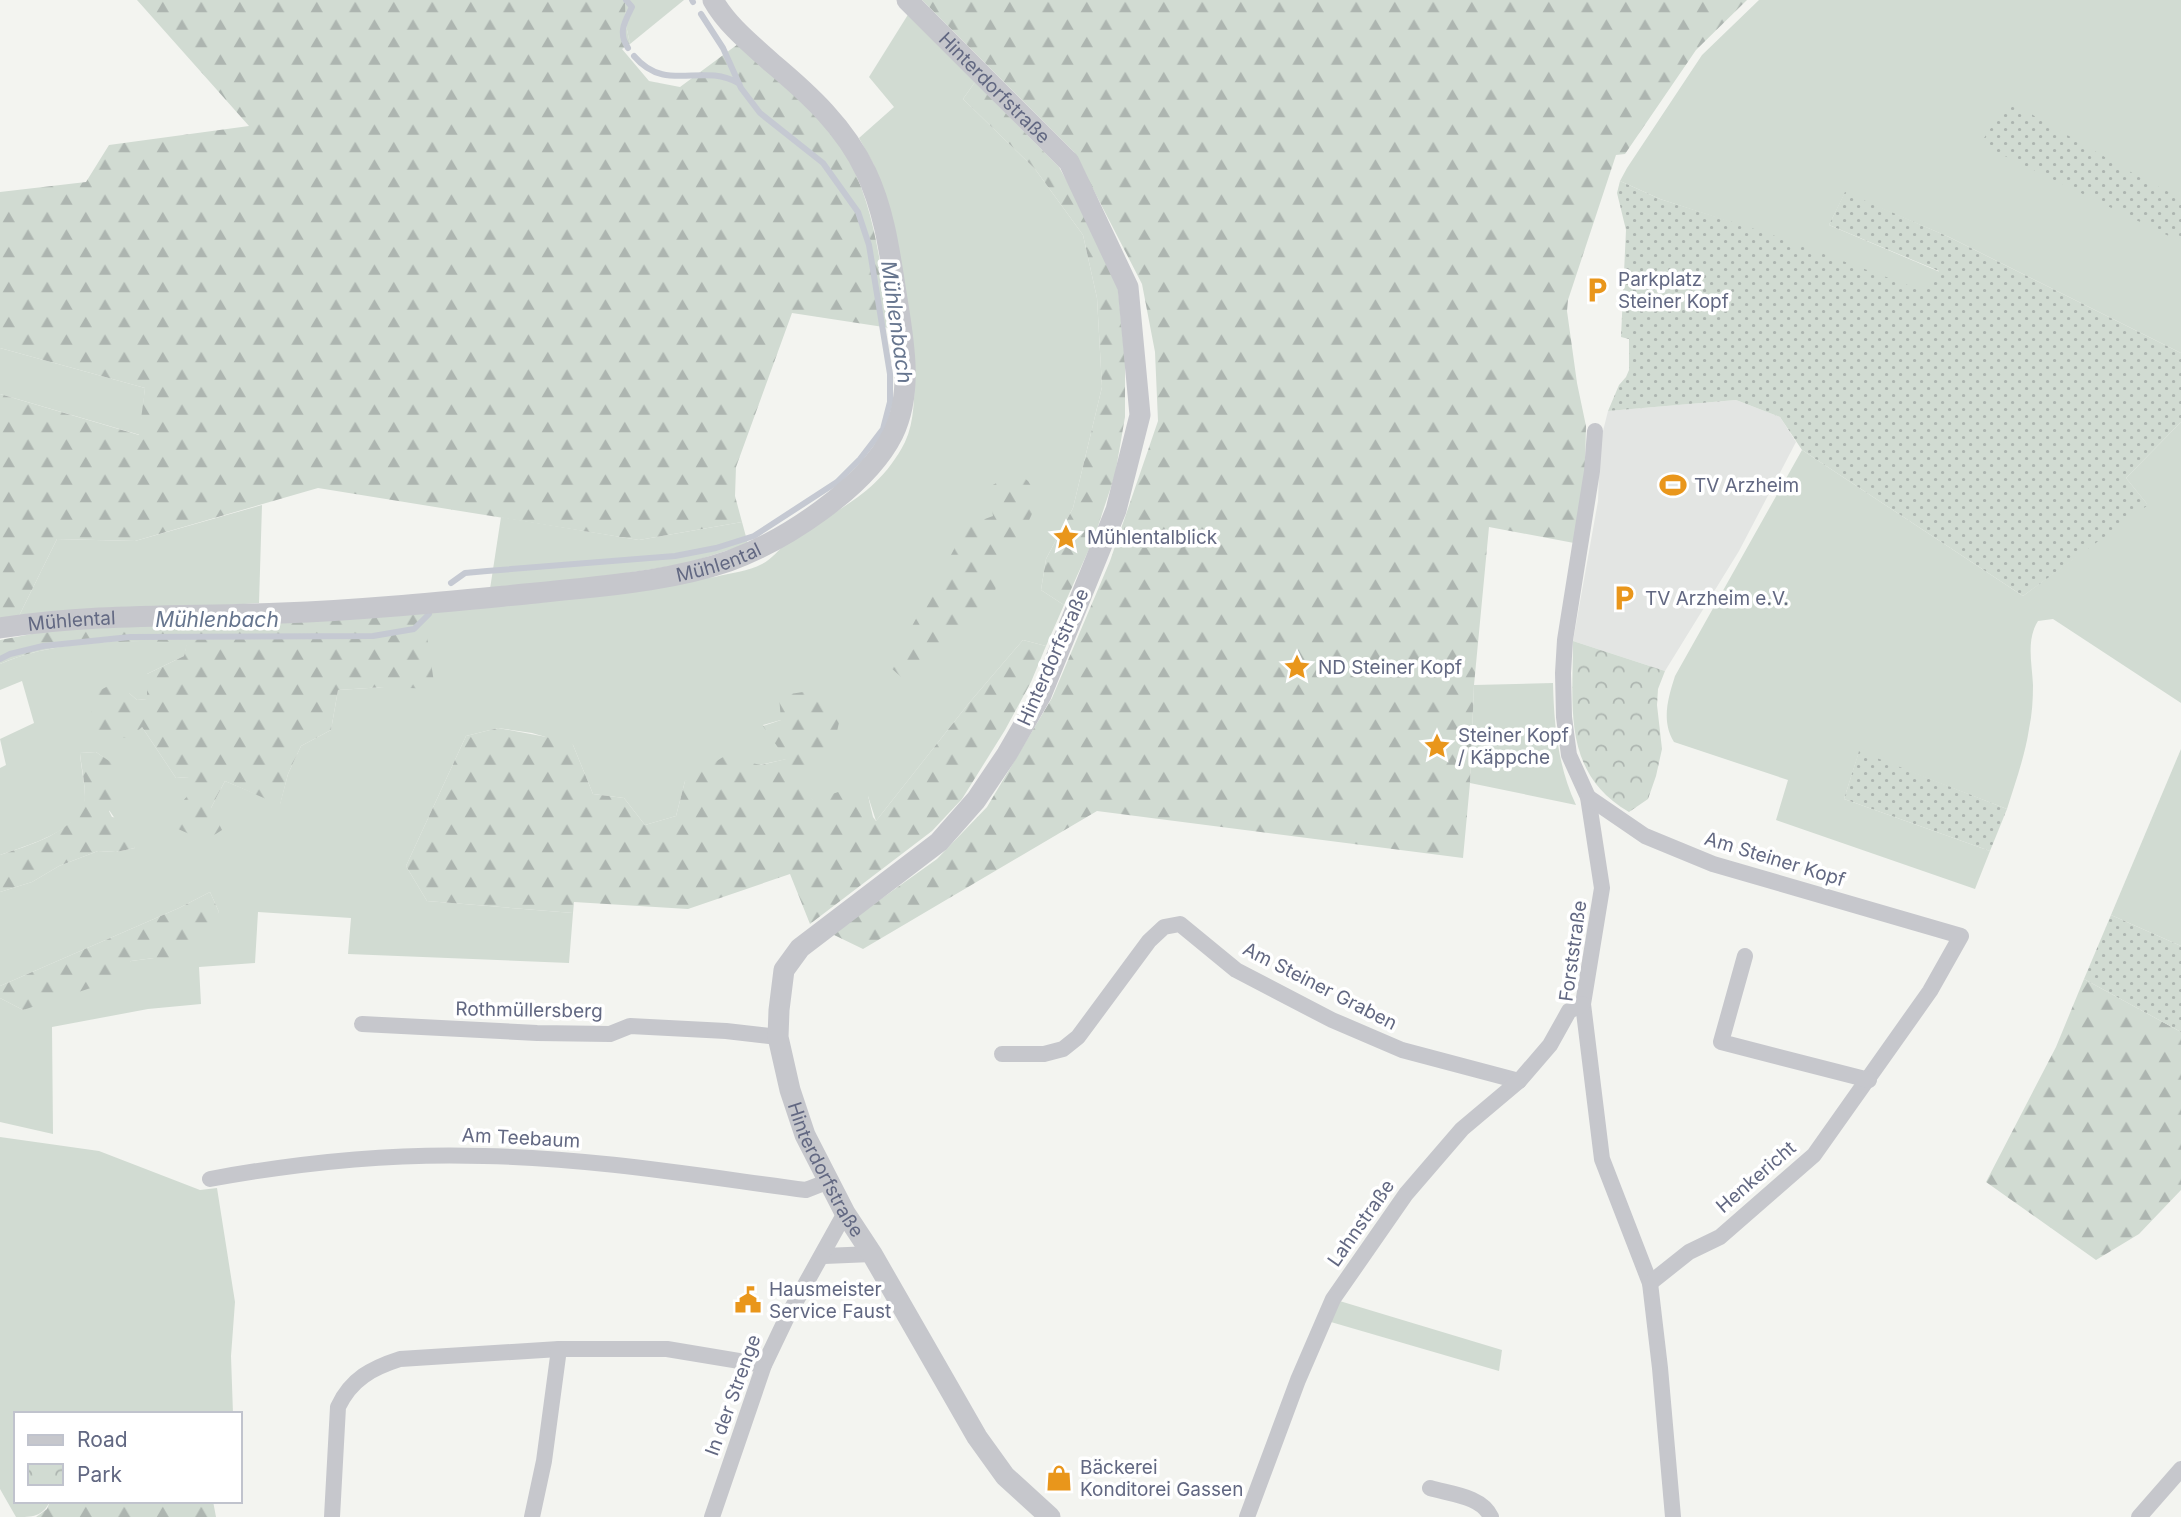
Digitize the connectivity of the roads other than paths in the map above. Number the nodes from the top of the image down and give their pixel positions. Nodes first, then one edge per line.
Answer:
1 (713, 0) edge
2 (907, 0) edge
3 (1595, 431) dead end
4 (0, 628) edge
5 (1588, 797) junction
6 (1961, 936) joint
7 (1745, 956) dead end
8 (1583, 1004) junction
9 (362, 1024) dead end
10 (778, 1037) junction
11 (1002, 1054) dead end
12 (1869, 1080) junction
13 (1519, 1081) junction
14 (210, 1179) dead end
15 (829, 1181) junction
16 (845, 1213) junction
17 (872, 1254) junction
18 (824, 1256) junction
19 (1650, 1283) junction
20 (559, 1349) junction
21 (764, 1365) junction
22 (2181, 1469) edge
23 (1430, 1488) dead end
24 (332, 1517) edge
25 (532, 1517) edge
26 (712, 1517) edge
27 (1050, 1517) edge
28 (1247, 1517) edge
29 (1491, 1517) edge
30 (1673, 1517) edge
31 (2139, 1517) edge

1 - 4 street, Mühlental
2 - 10 street, Hinterdorfstraße
3 - 5 street, Forststraße
5 - 6 street, Am Steiner Kopf
5 - 8 street, Forststraße
6 - 12 street, Henkericht
7 - 12 street
8 - 13 street, Lahnstraße
8 - 19 street, Forststraße
9 - 10 street, Rothmüllersberg
10 - 15 street, Hinterdorfstraße
11 - 13 street, Am Steiner Graben
12 - 19 street, Henkericht
13 - 28 street, Lahnstraße
14 - 15 street, Am Teebaum
15 - 16 street, Hinterdorfstraße
16 - 17 street, Hinterdorfstraße
16 - 18 street, In der Strenge
17 - 18 street
17 - 27 street, Hinterdorfstraße
18 - 21 street, In der Strenge
19 - 30 street, Forststraße
20 - 21 street
20 - 24 street
20 - 25 street
21 - 26 street, In der Strenge
22 - 31 street
23 - 29 street

